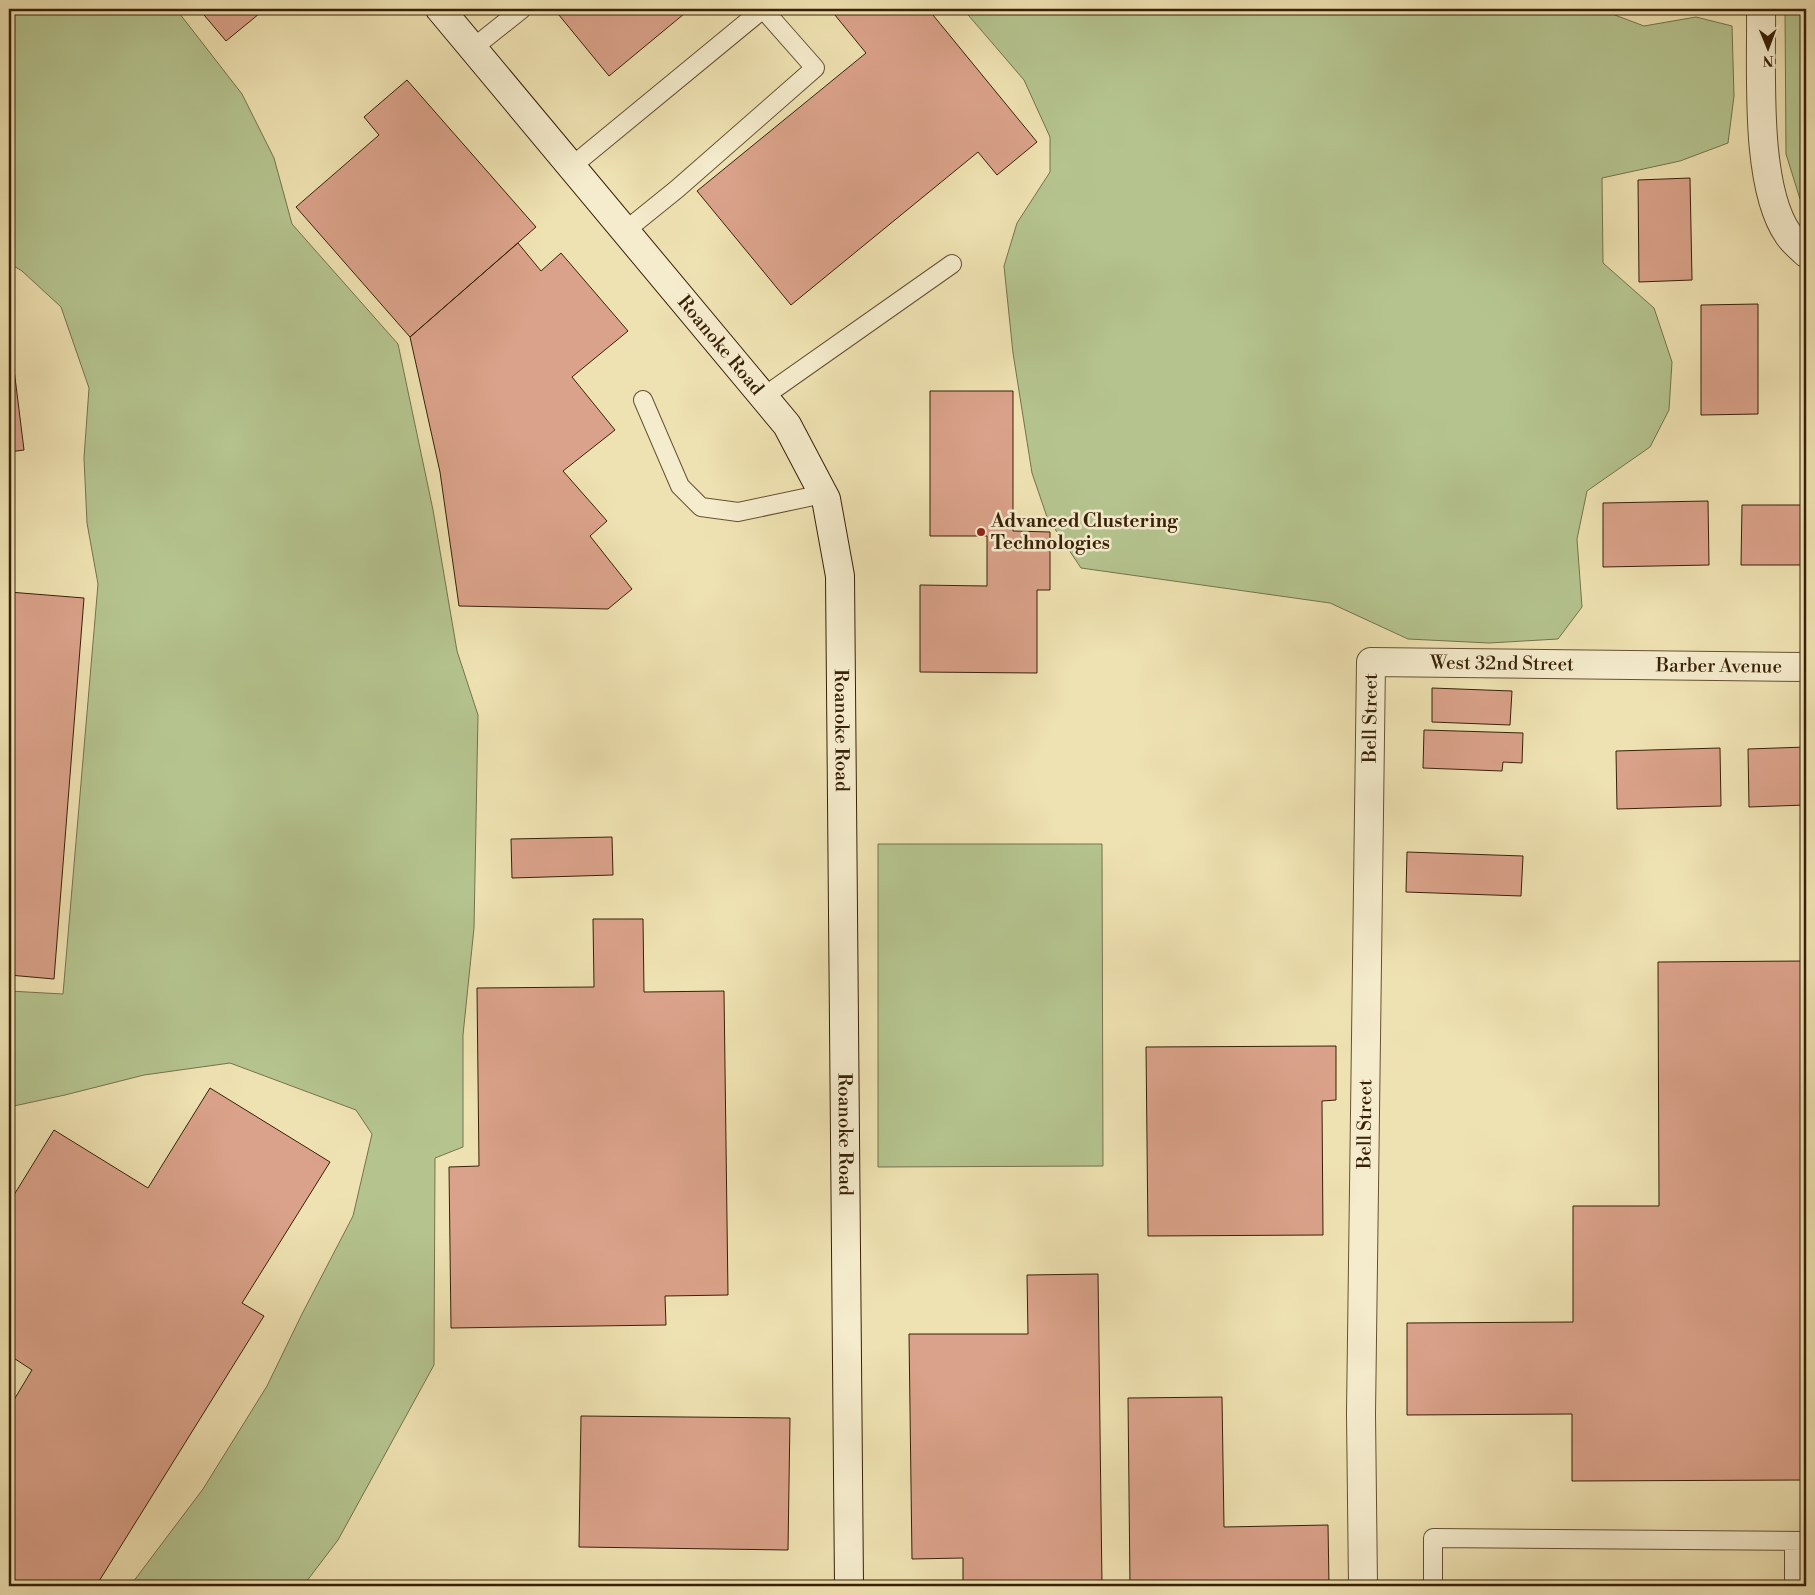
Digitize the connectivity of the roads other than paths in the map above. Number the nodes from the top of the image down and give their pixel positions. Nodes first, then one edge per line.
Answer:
1 (440, 9) edge
2 (522, 9) edge
3 (1761, 9) edge
4 (473, 48) junction
5 (572, 167) junction
6 (625, 231) junction
7 (1806, 253) edge
8 (952, 264) dead end
9 (763, 397) junction
10 (644, 400) dead end
11 (823, 494) junction
12 (1371, 662) joint
13 (1633, 666) joint
14 (1806, 667) edge
15 (1800, 1541) edge
16 (849, 1586) edge
17 (1363, 1586) edge
18 (1433, 1586) edge
19 (1794, 1586) edge

1 - 4 street, Roanoke Road
2 - 4 lane
3 - 7 street
4 - 5 street, Roanoke Road
5 - 6 street, Roanoke Road
5 - 6 lane
6 - 9 street, Roanoke Road
8 - 9 lane
9 - 11 street, Roanoke Road
10 - 11 lane
11 - 16 street, Roanoke Road
12 - 13 street, West 32nd Street
12 - 17 street, Bell Street
13 - 14 street, Barber Avenue
15 - 18 lane
15 - 19 lane

